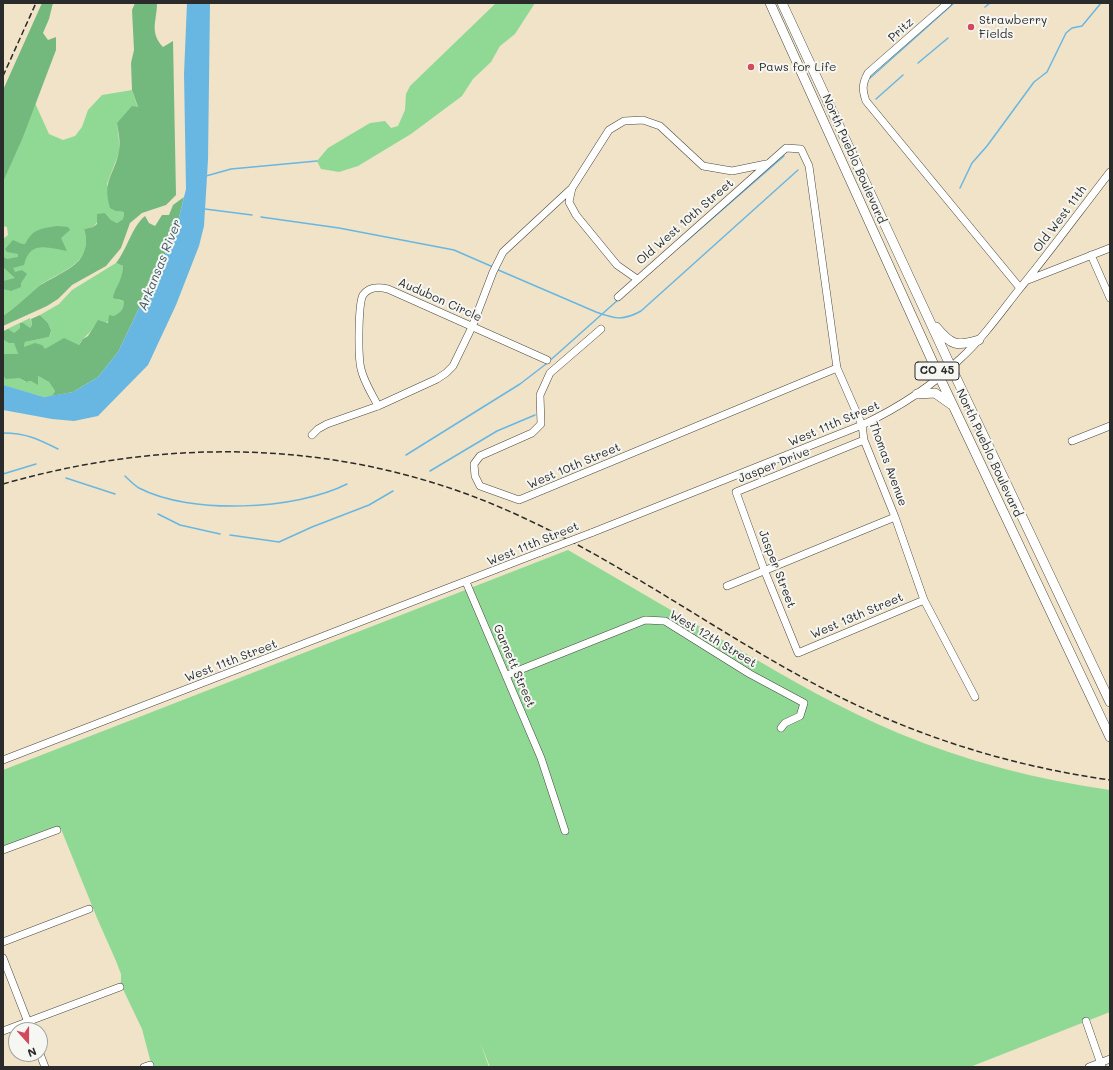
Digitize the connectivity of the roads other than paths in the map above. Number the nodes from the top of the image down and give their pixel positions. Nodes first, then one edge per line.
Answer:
1 (770, 3) edge
2 (782, 3) edge
3 (948, 3) edge
4 (768, 164) junction
5 (1110, 172) edge
6 (572, 188) junction
7 (1110, 248) edge
8 (1091, 256) junction
9 (637, 279) junction
10 (1028, 280) junction
11 (1020, 288) junction
12 (618, 297) dead end
13 (1110, 298) edge
14 (929, 320) junction
15 (472, 327) junction
16 (602, 329) dead end
17 (979, 340) junction
18 (547, 360) dead end
19 (951, 367) junction
20 (837, 368) junction
21 (939, 376) junction
22 (917, 394) junction
23 (378, 406) junction
24 (954, 406) junction
25 (862, 425) junction
26 (1110, 426) edge
27 (312, 435) dead end
28 (864, 440) junction
29 (1072, 441) dead end
30 (751, 470) junction
31 (756, 483) junction
32 (736, 492) joint
33 (895, 517) junction
34 (765, 572) junction
35 (466, 582) junction
36 (727, 586) dead end
37 (924, 600) junction
38 (798, 653) joint
39 (507, 675) junction
40 (975, 697) dead end
41 (1110, 702) edge
42 (781, 728) dead end
43 (1110, 737) edge
44 (3, 760) edge
45 (57, 830) dead end
46 (565, 831) dead end
47 (3, 850) edge
48 (89, 909) dead end
49 (3, 942) edge
50 (3, 958) edge
51 (120, 986) dead end
52 (1086, 1021) dead end
53 (28, 1022) joint
54 (1110, 1059) edge
55 (1102, 1065) edge
56 (1089, 1067) edge

1 - 21 main road, North Pueblo Boulevard / CO 45
2 - 14 main road, North Pueblo Boulevard / CO 45
3 - 11 street, Pritz
4 - 6 street
4 - 9 street, Old West 10th Street
4 - 20 street, Thomas Avenue
5 - 10 street, Old West 11th
6 - 9 street
6 - 15 street
7 - 8 street
8 - 10 street
8 - 13 street
9 - 12 street, Old West 10th Street
10 - 11 street, West 11th Street
11 - 17 street, West 11th Street
14 - 17 main road
14 - 19 main road, North Pueblo Boulevard / CO 45
15 - 18 street, Audubon Circle
15 - 23 street
15 - 23 street, Audubon Circle
16 - 20 street, West 10th Street
17 - 19 street, West 11th Street
19 - 21 street, West 11th Street
19 - 41 main road, North Pueblo Boulevard / CO 45
20 - 25 street, Thomas Avenue
21 - 22 street, West 11th Street
21 - 24 main road, North Pueblo Boulevard / CO 45
22 - 24 main road
22 - 25 street, West 11th Street
23 - 27 street
24 - 43 main road, North Pueblo Boulevard / CO 45
25 - 28 street, Thomas Avenue
25 - 30 street, West 11th Street
26 - 29 street
28 - 31 street, Jasper Drive
28 - 33 street, Thomas Avenue
30 - 31 street
30 - 35 street, West 11th Street, bridge
31 - 32 street, Jasper Drive
32 - 34 street, Jasper Street
33 - 34 street
33 - 37 street, Thomas Avenue
34 - 36 street
34 - 38 street, Jasper Street
35 - 39 street, Garnett Street
35 - 44 street, West 11th Street
37 - 38 street, West 13th Street
37 - 40 street, Thomas Avenue
39 - 42 street, West 12th Street
39 - 46 street, Garnett Street
45 - 47 street
48 - 49 street
50 - 53 street
51 - 53 street
52 - 55 street
54 - 55 street
55 - 56 street

